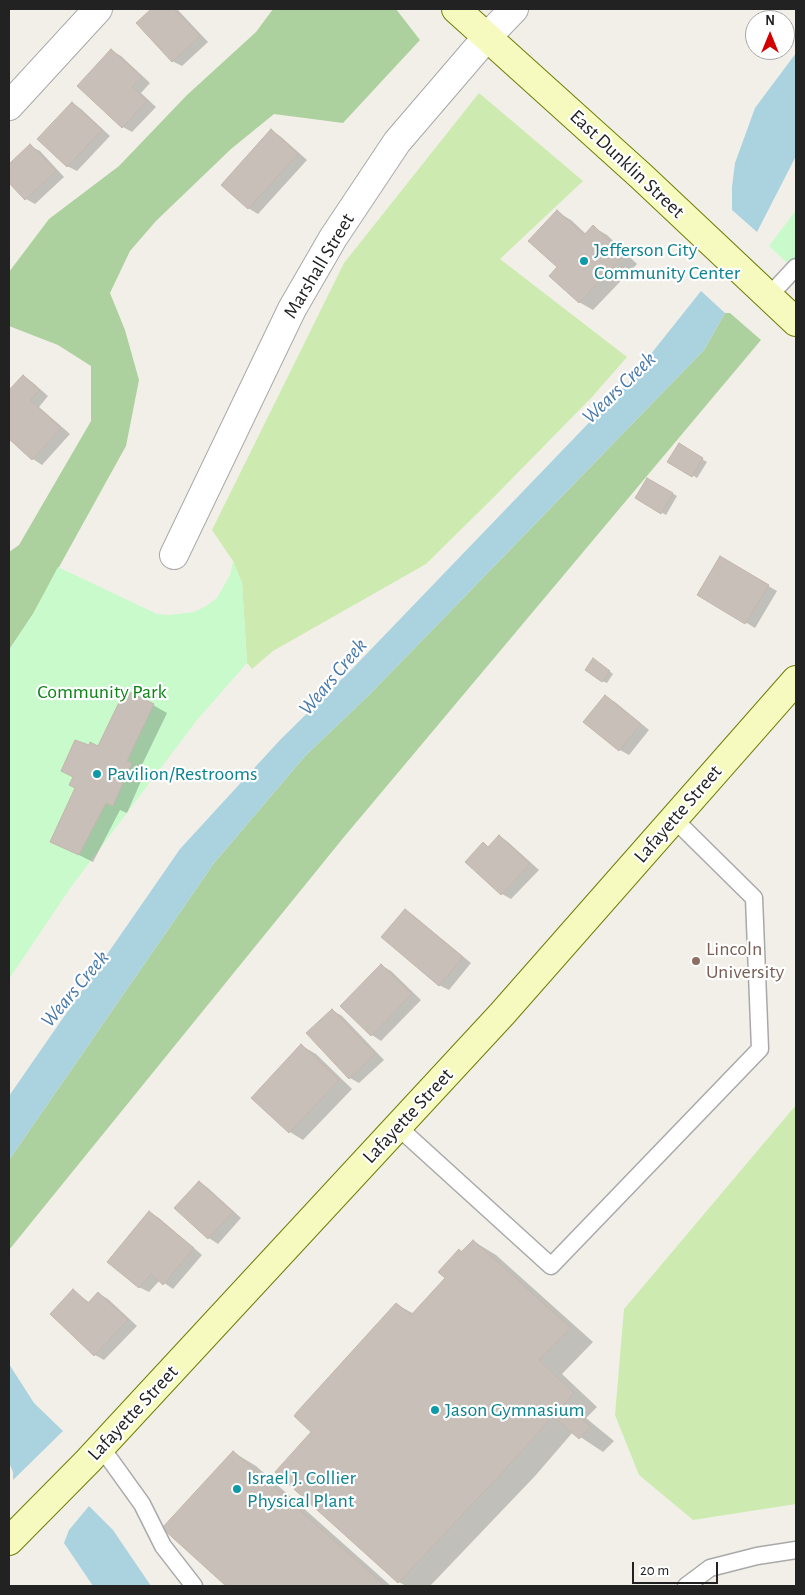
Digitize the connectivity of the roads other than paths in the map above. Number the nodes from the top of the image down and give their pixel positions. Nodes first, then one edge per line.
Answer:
1 (98, 9) edge
2 (456, 9) edge
3 (514, 9) edge
4 (487, 37) junction
5 (9, 106) edge
6 (796, 268) edge
7 (769, 296) junction
8 (796, 322) edge
9 (174, 555) dead end
10 (796, 680) edge
11 (674, 818) junction
12 (398, 1127) junction
13 (101, 1447) junction
14 (9, 1541) edge
15 (796, 1550) edge
16 (194, 1586) edge
17 (686, 1586) edge

1 - 5 street
2 - 4 main road, East Dunklin Street
3 - 4 street, Marshall Street
4 - 7 main road, East Dunklin Street
4 - 9 street, Marshall Street
6 - 7 lane
7 - 8 main road, East Dunklin Street
10 - 11 main road, Lafayette Street
11 - 12 main road, Lafayette Street
11 - 12 lane
12 - 13 main road, Lafayette Street
13 - 14 main road, Lafayette Street
13 - 16 lane
15 - 17 lane

